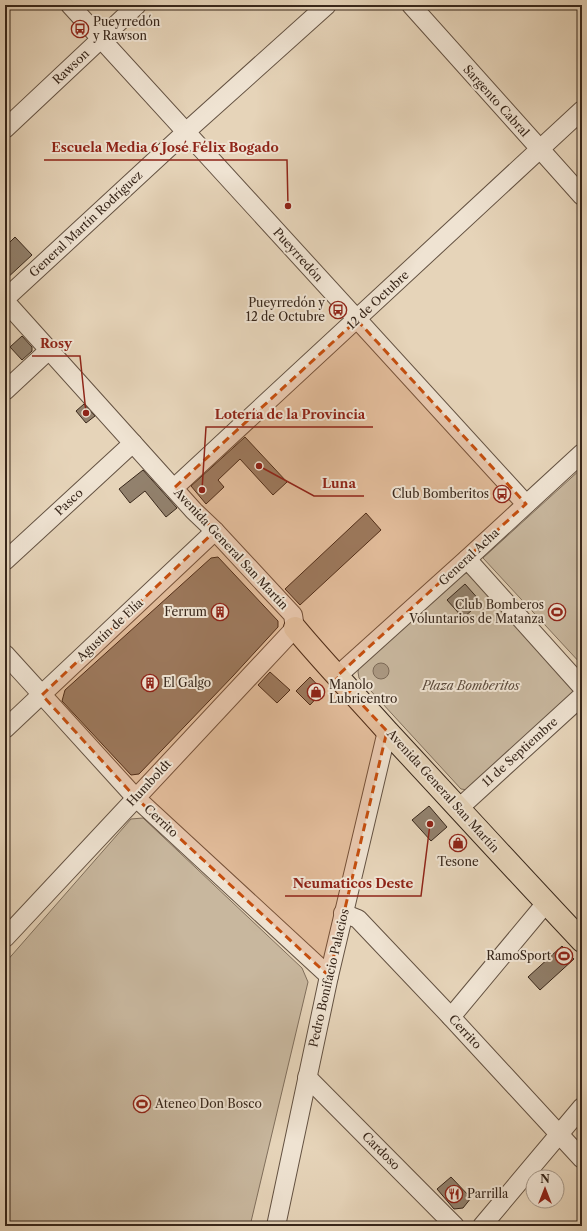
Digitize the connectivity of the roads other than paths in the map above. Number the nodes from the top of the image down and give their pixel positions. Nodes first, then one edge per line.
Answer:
1 (70, 5) edge
2 (137, 5) edge
3 (327, 5) edge
4 (411, 5) edge
5 (100, 39) junction
6 (582, 110) edge
7 (5, 129) edge
8 (186, 132) junction
9 (539, 149) junction
10 (582, 196) edge
11 (5, 300) edge
12 (357, 320) junction
13 (49, 350) junction
14 (5, 391) edge
15 (133, 444) junction
16 (582, 452) edge
17 (174, 488) junction
18 (526, 504) junction
19 (215, 531) junction
20 (467, 559) junction
21 (5, 561) edge
22 (295, 628) junction
23 (5, 654) edge
24 (336, 676) junction
25 (582, 687) edge
26 (42, 695) junction
27 (582, 696) edge
28 (5, 729) edge
29 (388, 731) junction
30 (135, 797) junction
31 (458, 809) junction
32 (546, 903) junction
33 (344, 913) junction
34 (5, 938) edge
35 (582, 941) edge
36 (329, 976) junction
37 (451, 1017) junction
38 (307, 1077) junction
39 (582, 1107) edge
40 (560, 1134) junction
41 (582, 1159) edge
42 (276, 1226) edge
43 (456, 1226) edge
44 (482, 1226) edge

1 - 5 street, Pueyrredón
2 - 5 street, Rawson
3 - 8 street, General Martín Rodríguez
4 - 9 street, Sargento Cabral
5 - 7 street, Rawson
5 - 8 street, Pueyrredón
6 - 9 street, 12 de Octubre
8 - 11 street, General Martín Rodríguez
8 - 12 street, Pueyrredón
9 - 10 street, Sargento Cabral
9 - 12 street, 12 de Octubre
11 - 13 street, Avenida General San Martín
12 - 17 street, 12 de Octubre
12 - 18 street, Pueyrredón
13 - 14 street
13 - 15 street, Avenida General San Martín
15 - 17 street, Avenida General San Martín
15 - 21 street, Pasco
16 - 18 street, General Acha
17 - 19 street, Avenida General San Martín
18 - 20 street, General Acha
19 - 22 street, Avenida General San Martín
19 - 26 street, Agustín de Elía
20 - 24 street, General Acha
20 - 25 street
22 - 24 main road, Avenida General San Martín
22 - 30 street, Humboldt
23 - 26 street, Cerrito
24 - 29 main road, Avenida General San Martín
26 - 28 street, Agustín de Elía
26 - 30 street, Cerrito
27 - 31 street, 11 de Septiembre
29 - 31 main road, Avenida General San Martín
29 - 33 street, Pedro Bonifacio Palacios
30 - 34 street, Humboldt
30 - 36 street, Cerrito
31 - 32 main road, Avenida General San Martín
32 - 35 main road, Avenida General San Martín
32 - 37 street
33 - 36 street, Pedro Bonifacio Palacios
33 - 37 street, Cerrito
36 - 38 street, Pedro Bonifacio Palacios
37 - 40 street, Cerrito
38 - 42 street, Pedro Bonifacio Palacios
38 - 43 street, Cardoso
39 - 40 street
40 - 41 street, Cerrito
40 - 44 street

